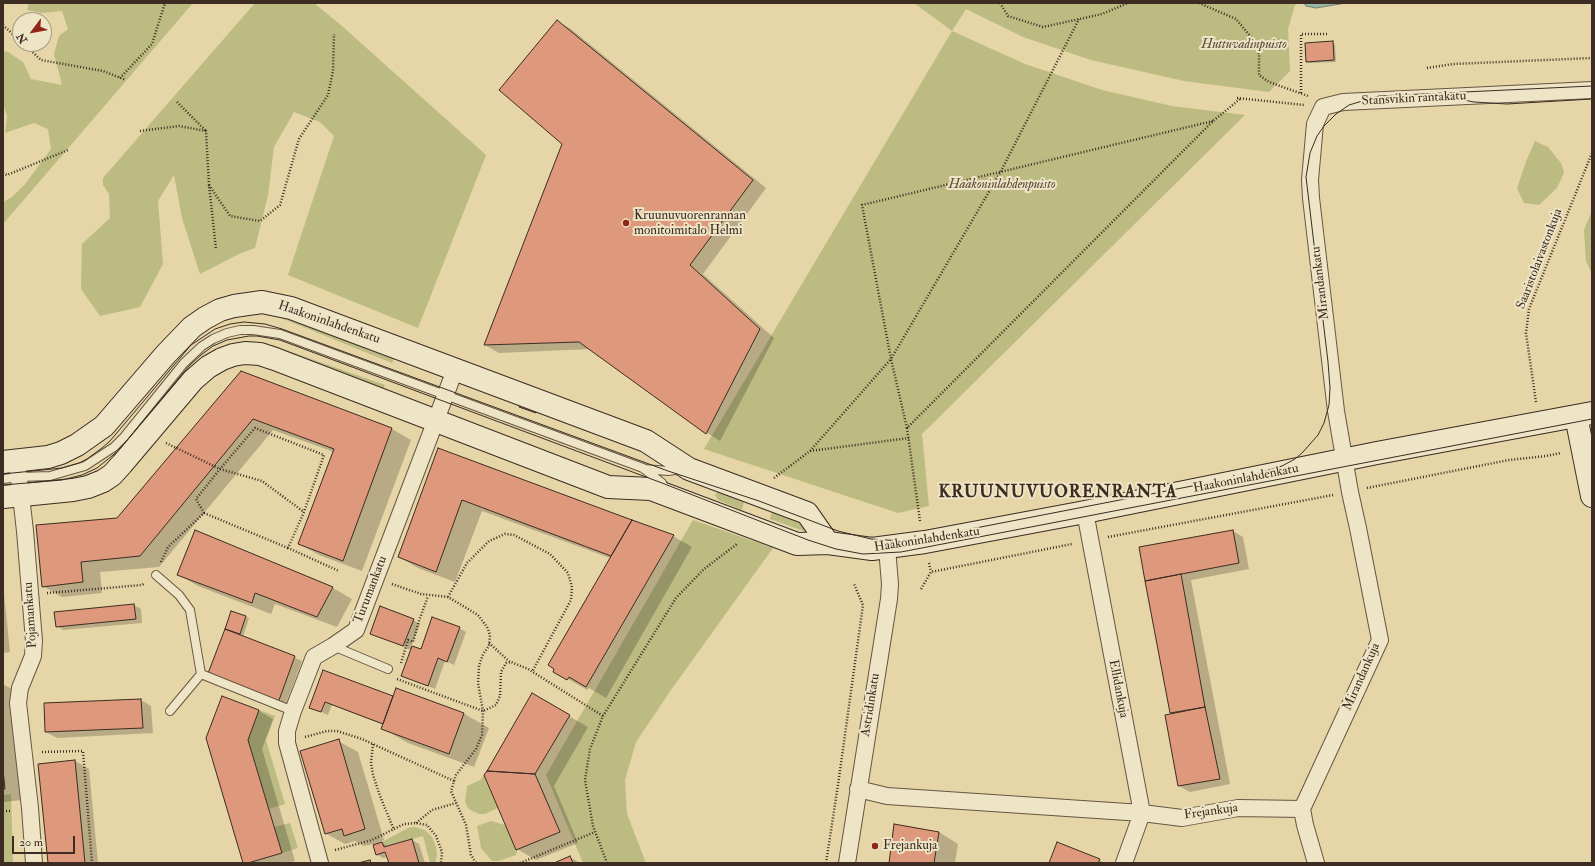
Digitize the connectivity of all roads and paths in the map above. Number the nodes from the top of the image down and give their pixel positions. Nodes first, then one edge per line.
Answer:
1 (165, 3) edge
2 (1000, 3) edge
3 (1128, 3) edge
4 (1199, 3) edge
5 (1079, 19) junction
6 (3, 25) edge
7 (12, 33) edge
8 (334, 34) dead end
9 (1329, 34) dead end
10 (32, 52) edge
11 (1592, 58) edge
12 (1427, 68) dead end
13 (120, 78) junction
14 (126, 80) dead end
15 (1592, 90) edge
16 (1301, 94) junction
17 (177, 102) dead end
18 (1328, 106) junction
19 (1213, 121) junction
20 (140, 131) dead end
21 (206, 131) junction
22 (68, 150) dead end
23 (1592, 153) edge
24 (3, 173) edge
25 (1000, 173) junction
26 (209, 185) junction
27 (216, 249) dead end
28 (891, 359) junction
29 (455, 370) junction
30 (446, 396) junction
31 (1584, 414) edge
32 (436, 422) junction
33 (1539, 423) junction
34 (907, 428) junction
35 (909, 438) junction
36 (165, 443) dead end
37 (1583, 448) junction
38 (810, 451) junction
39 (1344, 460) junction
40 (643, 468) junction
41 (220, 469) junction
42 (689, 469) junction
43 (11, 478) edge
44 (772, 479) dead end
45 (1350, 492) junction
46 (668, 495) junction
47 (1592, 496) edge
48 (304, 512) junction
49 (1085, 512) junction
50 (204, 513) junction
51 (920, 519) dead end
52 (1090, 540) junction
53 (738, 543) dead end
54 (828, 543) junction
55 (288, 548) junction
56 (887, 548) junction
57 (339, 571) dead end
58 (156, 575) junction
59 (375, 577) junction
60 (854, 584) dead end
61 (921, 589) dead end
62 (29, 594) junction
63 (428, 596) junction
64 (448, 597) junction
65 (489, 643) junction
66 (333, 646) junction
67 (511, 662) junction
68 (400, 665) dead end
69 (388, 669) joint
70 (398, 672) dead end
71 (532, 672) junction
72 (201, 674) junction
73 (395, 678) junction
74 (170, 711) dead end
75 (293, 711) junction
76 (483, 711) junction
77 (603, 716) junction
78 (287, 743) junction
79 (373, 744) junction
80 (24, 753) junction
81 (454, 781) junction
82 (858, 789) junction
83 (456, 803) junction
84 (1302, 809) junction
85 (1142, 813) junction
86 (416, 823) junction
87 (394, 830) junction
88 (595, 832) junction
89 (319, 859) edge
90 (34, 863) edge
91 (92, 863) edge
92 (441, 863) edge
93 (476, 863) edge
94 (520, 863) edge
95 (607, 863) edge
96 (826, 863) edge
97 (847, 863) edge
98 (1124, 863) edge
99 (1316, 863) edge

1 - 13 path
2 - 5 path
3 - 5 path
4 - 16 path
5 - 25 path
6 - 7 path
8 - 26 path
9 - 16 path
10 - 13 path
11 - 12 path
13 - 14 path
15 - 18 street, Stansvikin rantakatu
16 - 18 path
17 - 21 path
18 - 19 path
18 - 39 street, Mirandankatu
19 - 25 path
19 - 34 path
20 - 21 path
21 - 26 path
22 - 24 path
23 - 33 path, Saaristolaivastonkuja
25 - 28 path
25 - 28 path
26 - 27 path
28 - 34 path
28 - 38 path
29 - 30 street, Turumankatu
29 - 42 street, Haakoninlahdenkatu
29 - 43 street, Haakoninlahdenkatu
30 - 32 street, Turumankatu
30 - 40 lane, Haakoninlahdenkatu
30 - 43 lane, Haakoninlahdenkatu
31 - 33 street, Haakoninlahdenkatu
31 - 37 street
32 - 43 street, Haakoninlahdenkatu
32 - 46 street, Haakoninlahdenkatu
32 - 59 street, Turumankatu
33 - 39 street, Haakoninlahdenkatu
34 - 35 path
35 - 38 path
35 - 51 path
36 - 41 path
37 - 45 path
37 - 47 street
38 - 44 path
39 - 45 street, Mirandankuja
39 - 49 street, Haakoninlahdenkatu
40 - 42 lane, Haakoninlahdenkatu
40 - 46 lane, Haakoninlahdenkatu
41 - 48 path
41 - 48 path
41 - 50 path
42 - 54 street, Haakoninlahdenkatu
43 - 62 street, Pojamankatu
45 - 52 path
45 - 84 street, Mirandankuja
46 - 54 street, Haakoninlahdenkatu
48 - 55 path
49 - 52 street, Ellidankuja
49 - 56 street, Haakoninlahdenkatu
50 - 55 path
50 - 58 path
52 - 61 path
52 - 85 street, Ellidankuja
53 - 77 path
54 - 56 street, Haakoninlahdenkatu
55 - 57 path
56 - 82 street, Astridinkatu
58 - 62 path
58 - 72 lane
59 - 63 path
59 - 66 street, Turumankatu
60 - 96 path
62 - 80 street, Pojamankatu
63 - 64 path
63 - 68 path
64 - 65 path
64 - 71 path
65 - 67 path
65 - 76 path
66 - 69 lane
66 - 75 street, Turumankatu
67 - 71 path
67 - 76 path
69 - 73 path
70 - 73 path
71 - 77 path
72 - 74 lane
72 - 75 lane
73 - 76 path
75 - 78 street, Turumankatu
76 - 81 path
77 - 88 path
78 - 79 path
78 - 89 street, Turumankatu
79 - 81 path
79 - 87 path
80 - 90 street, Pojamankatu
80 - 91 path
81 - 83 path
82 - 85 street, Frejankuja
82 - 97 street, Astridinkatu
83 - 86 path
83 - 93 path
84 - 85 street, Frejankuja
84 - 99 street
85 - 98 street
86 - 87 path
86 - 92 path
87 - 89 path
88 - 94 path
88 - 95 path

